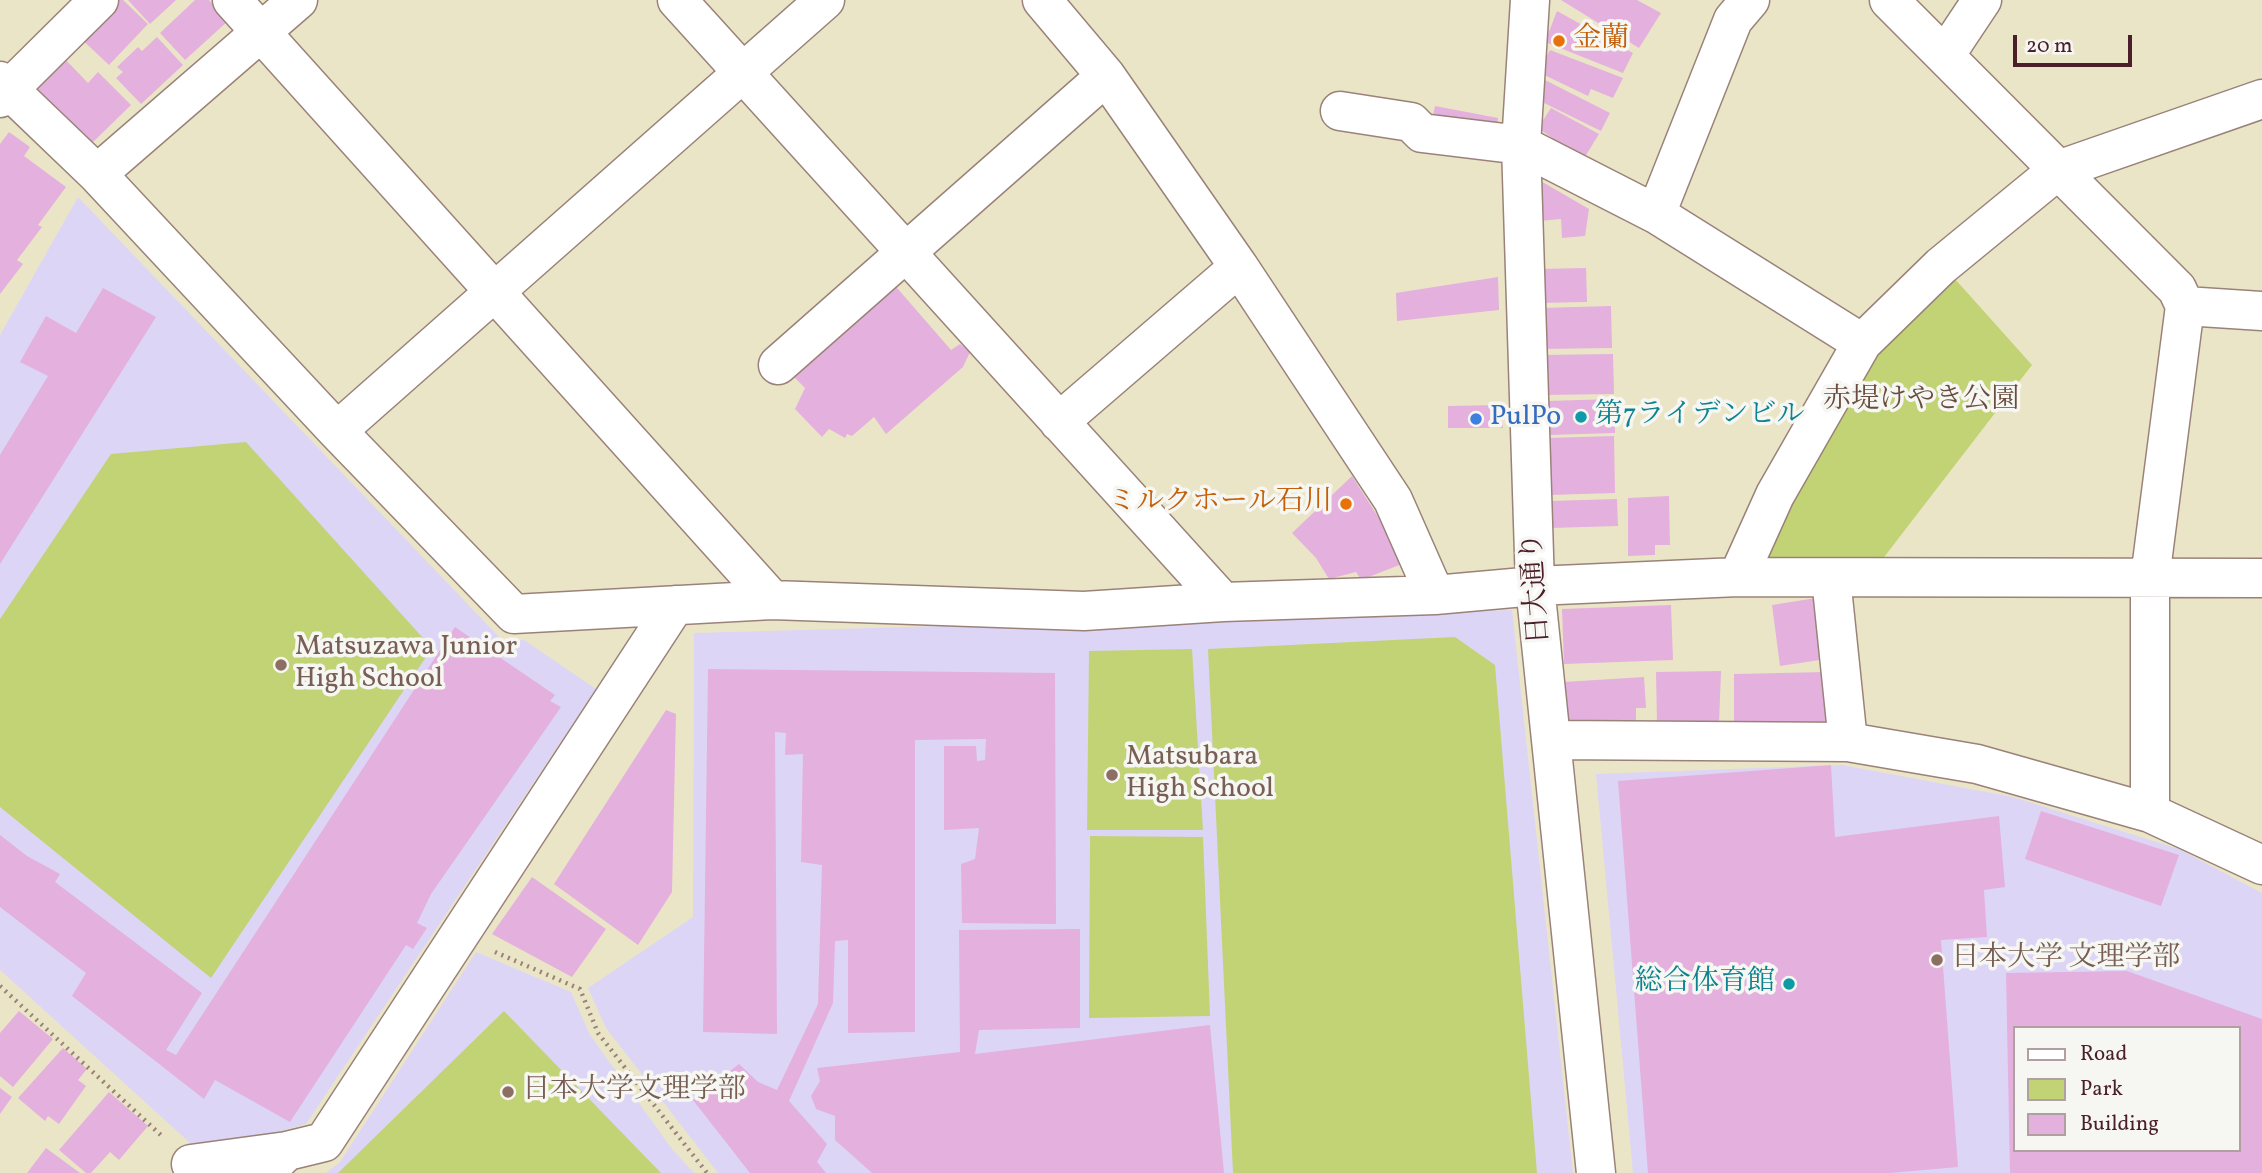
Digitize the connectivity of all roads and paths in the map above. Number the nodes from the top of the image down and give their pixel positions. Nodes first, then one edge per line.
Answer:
1 (99, 0) edge
2 (232, 0) edge
3 (298, 0) edge
4 (677, 0) edge
5 (825, 0) edge
6 (1042, 0) edge
7 (1530, 0) edge
8 (1750, 0) edge
9 (1889, 0) edge
10 (1982, 0) edge
11 (261, 32) junction
12 (1946, 54) junction
13 (742, 72) junction
14 (1106, 76) junction
15 (3, 89) edge
16 (2262, 99) edge
17 (1339, 111) dead end
18 (1521, 145) junction
19 (2058, 170) junction
20 (97, 174) junction
21 (1656, 214) junction
22 (905, 253) junction
23 (1239, 267) junction
24 (496, 291) junction
25 (2185, 306) junction
26 (2262, 311) edge
27 (1863, 343) junction
28 (778, 365) dead end
29 (1059, 422) junction
30 (337, 431) junction
31 (1738, 577) junction
32 (1831, 578) junction
33 (2150, 578) junction
34 (2262, 578) edge
35 (1535, 586) junction
36 (1435, 595) junction
37 (772, 600) junction
38 (1223, 602) junction
39 (675, 605) junction
40 (1552, 740) junction
41 (1847, 742) junction
42 (2150, 813) junction
43 (2262, 864) edge
44 (458, 937) junction
45 (0, 986) edge
46 (275, 1162) edge
47 (191, 1164) joint
48 (707, 1173) edge
49 (1596, 1173) edge

1 - 15 street
2 - 11 street
3 - 11 street
4 - 13 street
5 - 13 street
6 - 14 street
7 - 18 street, 日大通り
8 - 21 street
9 - 12 street
10 - 12 street
11 - 20 street
11 - 24 street
12 - 19 street
13 - 22 street
13 - 24 street
14 - 22 street
14 - 23 street
15 - 20 street
16 - 19 street
17 - 18 street
18 - 21 street
18 - 35 street, 日大通り
19 - 25 street
19 - 27 street
20 - 30 street
21 - 27 street
22 - 28 street
22 - 29 street
23 - 29 street
23 - 36 street
24 - 30 street
24 - 37 street
25 - 26 street
25 - 33 street
27 - 31 street
29 - 38 street
30 - 39 street
31 - 32 street
31 - 35 street
32 - 33 street
32 - 41 street
33 - 34 street
33 - 42 street
35 - 36 street
35 - 40 street, 日大通り
36 - 38 street
37 - 38 street
37 - 39 street
39 - 44 street
40 - 41 street
40 - 49 street, 日大通り
41 - 42 street
42 - 43 street
44 - 46 street
44 - 48 path
45 - 47 path
46 - 47 street

